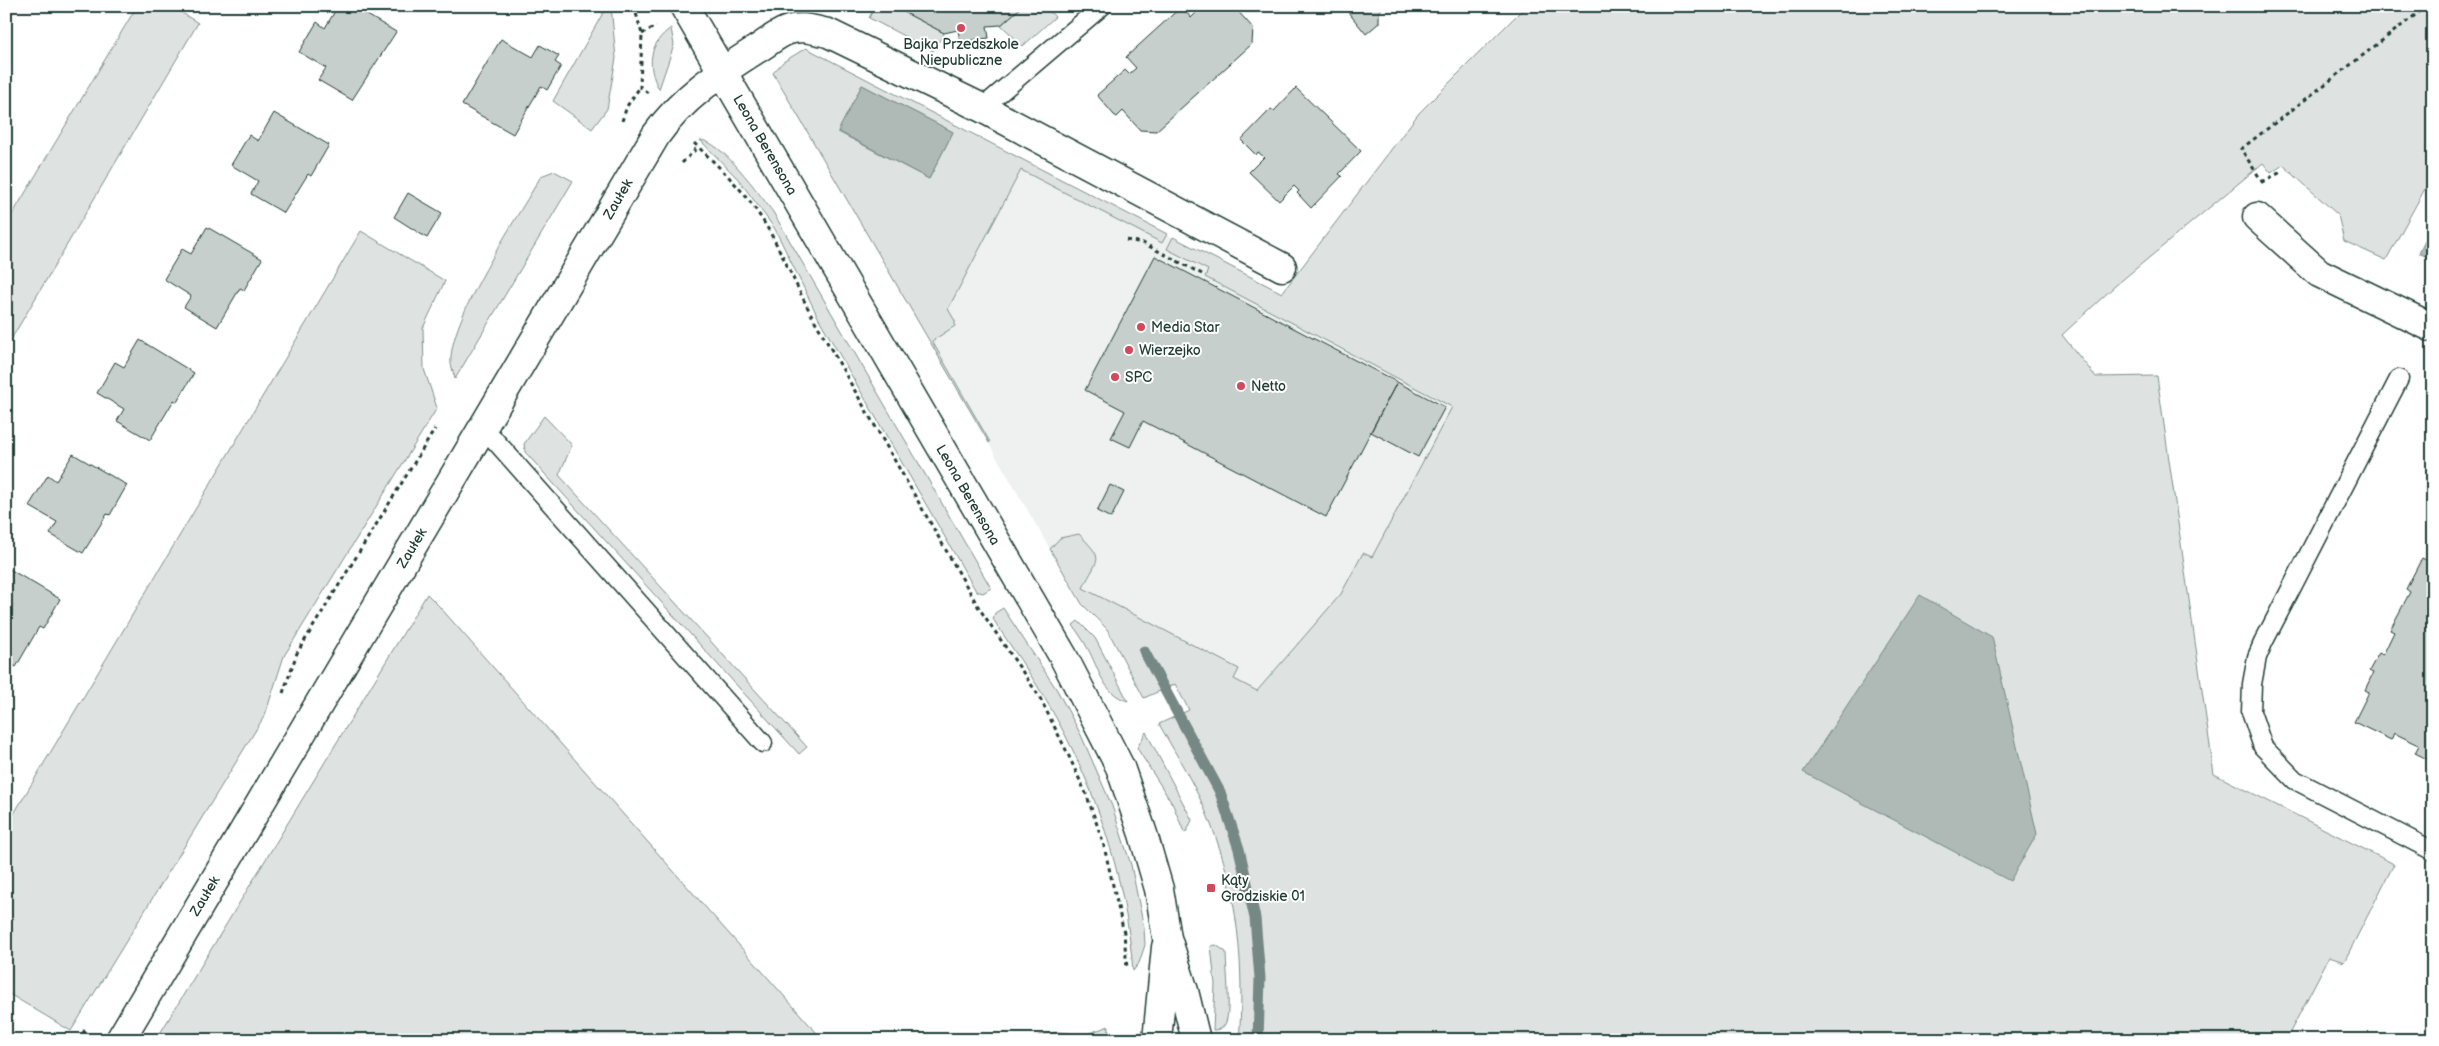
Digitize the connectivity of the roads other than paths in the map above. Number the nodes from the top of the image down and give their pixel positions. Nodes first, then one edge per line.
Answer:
1 (684, 6) edge
2 (1102, 6) edge
3 (722, 72) junction
4 (982, 108) junction
5 (2257, 217) dead end
6 (1282, 267) dead end
7 (2433, 328) edge
8 (2399, 379) dead end
9 (483, 427) junction
10 (763, 742) dead end
11 (2433, 851) edge
12 (1167, 938) junction
13 (120, 1040) edge
14 (1157, 1040) edge
15 (1196, 1040) edge

1 - 3 street, Leona Berensona
2 - 4 lane
3 - 4 street
3 - 9 street, Zaułek
3 - 12 street, Leona Berensona
4 - 6 street
5 - 7 street
8 - 11 lane
9 - 10 lane
9 - 13 street, Zaułek
12 - 14 street, Leona Berensona
12 - 15 street, Leona Berensona

